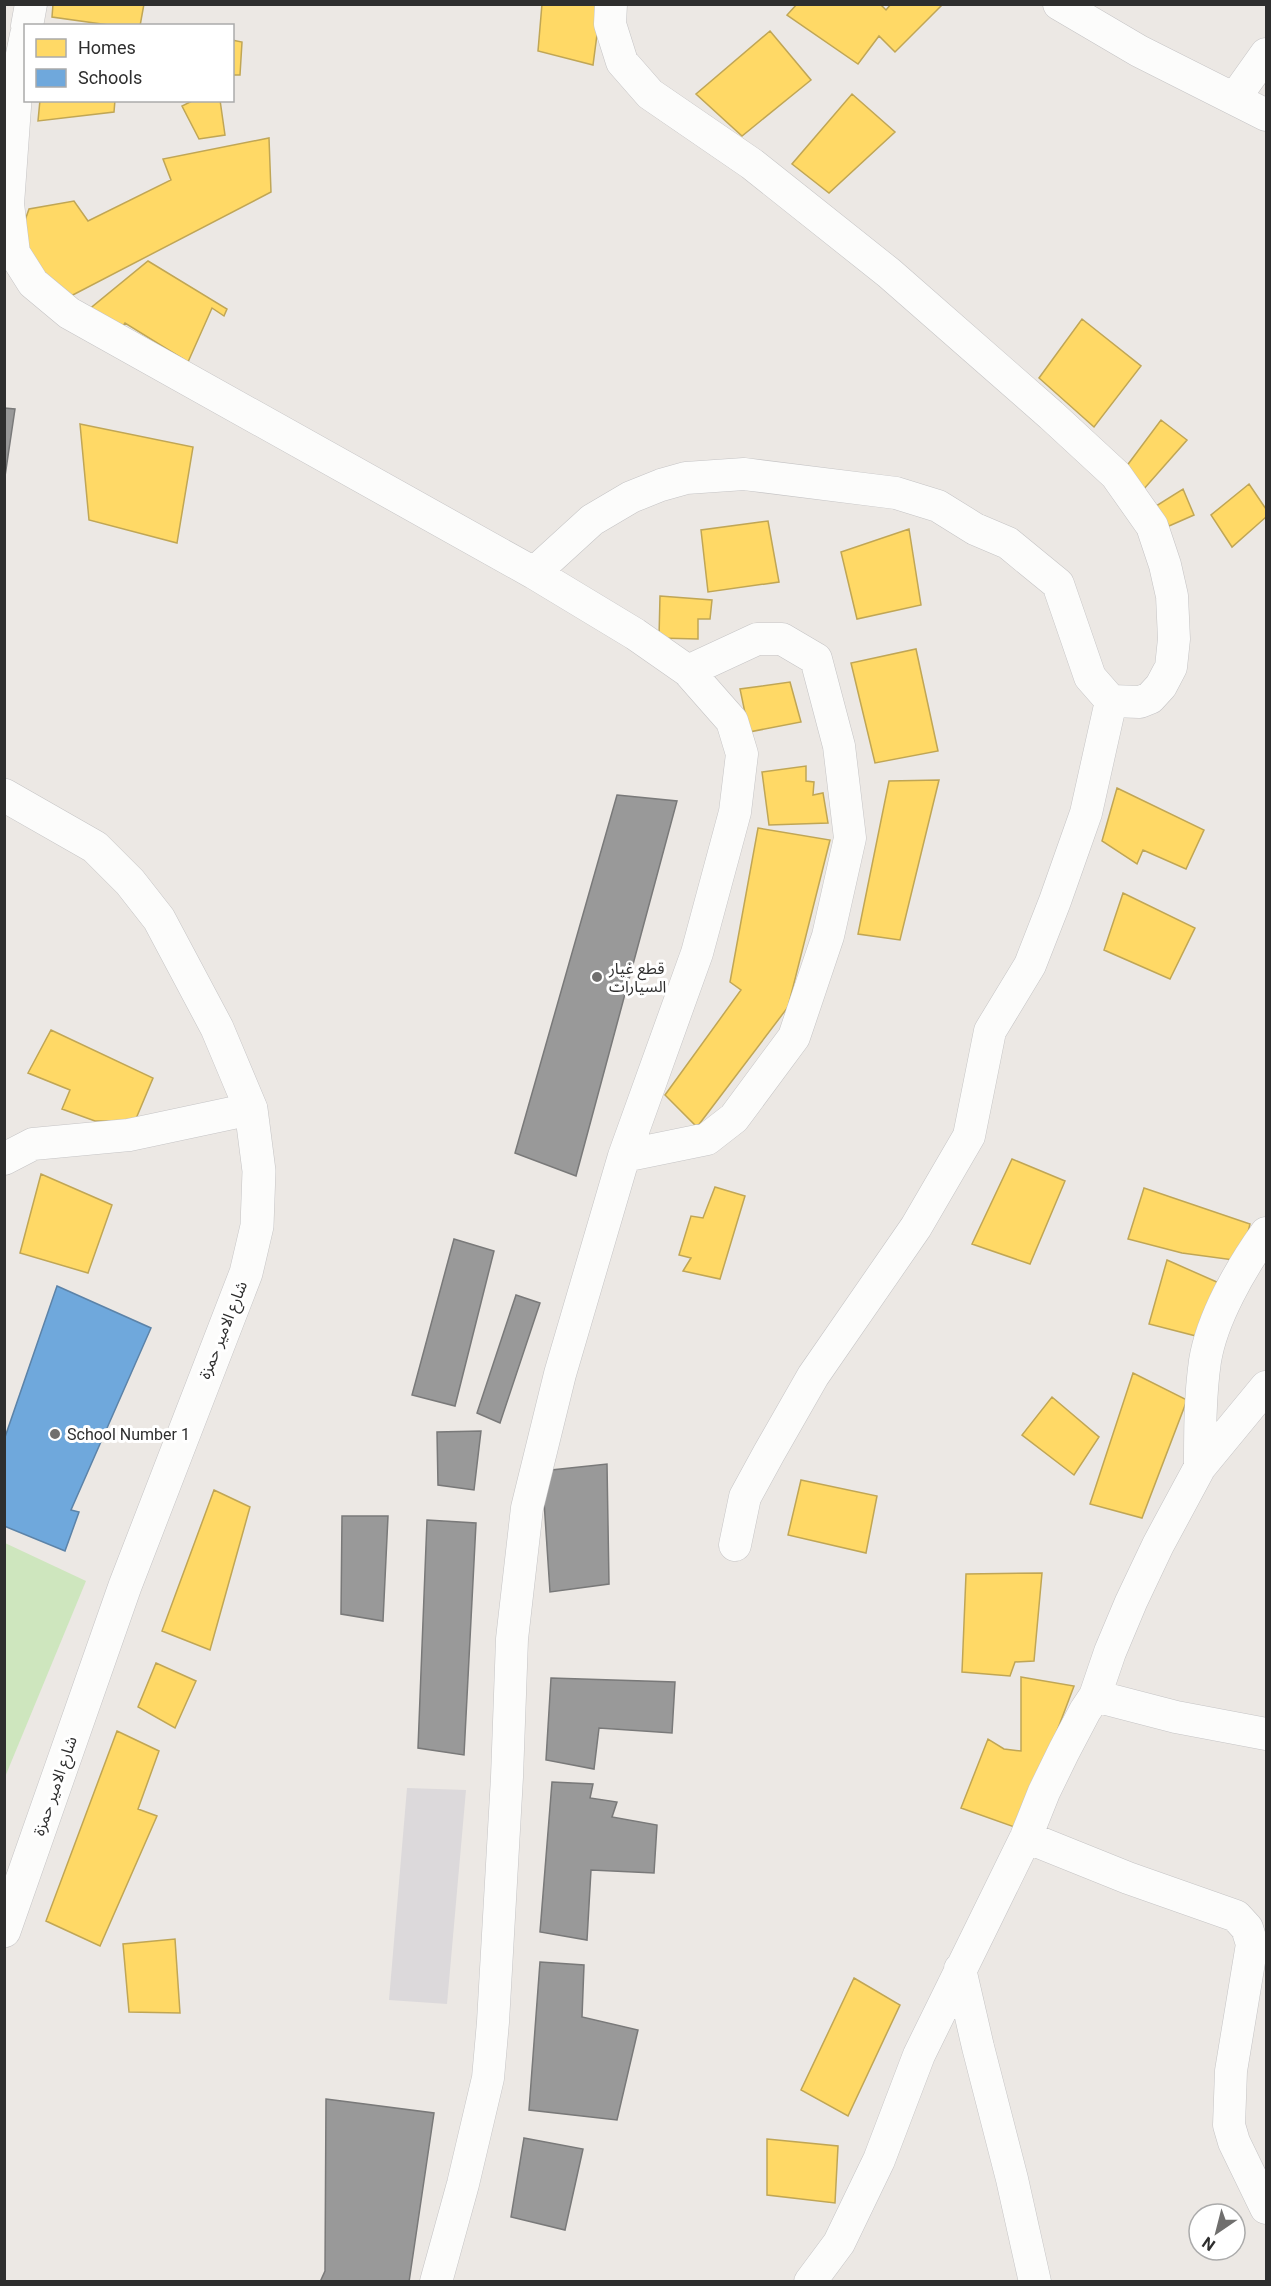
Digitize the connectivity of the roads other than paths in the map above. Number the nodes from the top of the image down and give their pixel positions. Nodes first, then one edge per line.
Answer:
1 (31, 4) edge
2 (611, 4) edge
3 (1059, 4) edge
4 (27, 24) edge
5 (24, 45) edge
6 (1266, 54) edge
7 (1234, 99) junction
8 (1266, 115) edge
9 (534, 573) junction
10 (688, 670) junction
11 (1111, 701) junction
12 (4, 795) edge
13 (250, 1109) junction
14 (624, 1156) junction
15 (4, 1159) edge
16 (1266, 1233) edge
17 (1266, 1387) edge
18 (1200, 1467) junction
19 (735, 1545) dead end
20 (1095, 1696) junction
21 (1266, 1734) edge
22 (1026, 1837) junction
23 (4, 1930) edge
24 (960, 1969) junction
25 (1266, 2208) edge
26 (436, 2282) edge
27 (810, 2282) edge
28 (1035, 2282) edge

1 - 4 street
2 - 11 street
3 - 7 street
5 - 9 street
6 - 7 street
7 - 8 street
9 - 10 street
9 - 11 street
10 - 14 street
10 - 14 street
11 - 19 street
12 - 13 main road, شارع الامير حمزة
13 - 15 street
13 - 23 main road, شارع الامير حمزة
14 - 26 street
16 - 18 street
17 - 18 street
18 - 20 street
20 - 21 street
20 - 22 street
22 - 24 street
22 - 25 street
24 - 27 street
24 - 28 street

